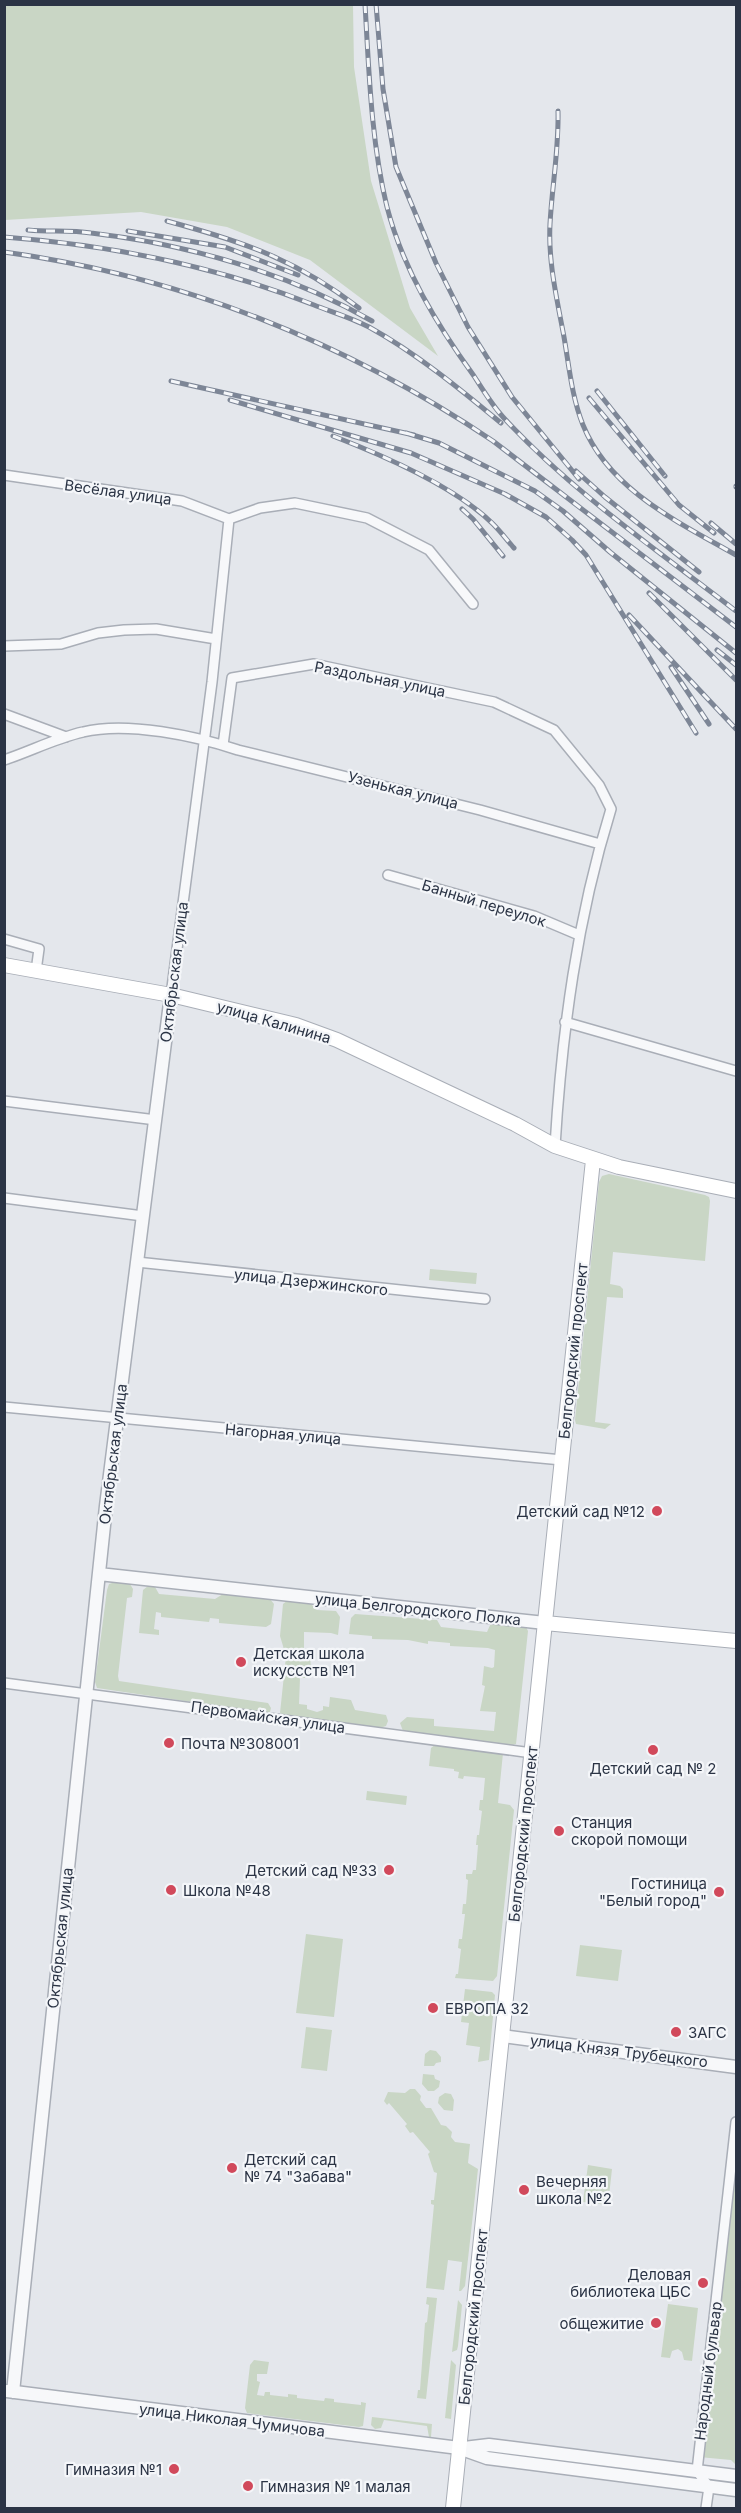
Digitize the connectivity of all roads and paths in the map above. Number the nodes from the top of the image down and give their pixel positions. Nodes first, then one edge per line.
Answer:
1 (4, 475) edge
2 (229, 519) junction
3 (473, 604) dead end
4 (216, 639) junction
5 (4, 646) edge
6 (4, 714) edge
7 (66, 736) junction
8 (204, 738) junction
9 (223, 745) junction
10 (4, 759) edge
11 (600, 844) junction
12 (388, 875) dead end
13 (579, 935) junction
14 (4, 939) edge
15 (4, 965) edge
16 (36, 971) junction
17 (171, 995) junction
18 (565, 1022) junction
19 (736, 1071) edge
20 (4, 1101) edge
21 (156, 1120) junction
22 (555, 1146) junction
23 (593, 1160) junction
24 (736, 1191) edge
25 (4, 1198) edge
26 (143, 1216) junction
27 (137, 1262) junction
28 (485, 1299) dead end
29 (4, 1407) edge
30 (117, 1419) junction
31 (562, 1460) junction
32 (99, 1574) junction
33 (545, 1623) junction
34 (736, 1641) edge
35 (4, 1683) edge
36 (86, 1692) junction
37 (532, 1752) junction
38 (502, 2036) junction
39 (736, 2067) edge
40 (736, 2122) edge
41 (9, 2392) edge
42 (459, 2448) junction
43 (697, 2471) junction
44 (736, 2476) edge
45 (709, 2487) junction
46 (736, 2490) edge
47 (453, 2508) edge
48 (706, 2508) edge

1 - 2 street, Весёлая улица
2 - 3 street
2 - 4 street, Октябрьская улица
4 - 5 street
4 - 8 street, Октябрьская улица
6 - 7 street
7 - 8 street, Узенькая улица
7 - 10 street, Узенькая улица
8 - 9 street, Узенькая улица
8 - 17 street, Октябрьская улица
9 - 11 street, Узенькая улица
9 - 11 street, Раздольная улица
11 - 13 street
12 - 13 street, Банный переулок
13 - 18 street
14 - 16 street
15 - 16 main road, улица Калинина
16 - 17 main road, улица Калинина
17 - 21 street, Октябрьская улица
17 - 22 main road, улица Калинина
18 - 19 street
18 - 22 street
20 - 21 street
21 - 26 street, Октябрьская улица
22 - 23 main road, улица Калинина
23 - 24 main road, улица Калинина
23 - 31 main road, Белгородский проспект
25 - 26 street
26 - 27 street, Октябрьская улица
27 - 28 street, улица Дзержинского
27 - 30 street, Октябрьская улица
29 - 30 street, Нагорная улица
30 - 31 street, Нагорная улица
30 - 32 street, Октябрьская улица
31 - 33 main road, Белгородский проспект
32 - 33 street, улица Белгородского Полка
32 - 36 street, Октябрьская улица
33 - 34 main road, улица Белгородского Полка
33 - 37 main road, Белгородский проспект
35 - 36 street, Первомайская улица
36 - 37 street, Первомайская улица
36 - 41 street, Октябрьская улица
37 - 38 main road, Белгородский проспект
38 - 39 street, улица Князя Трубецкого
38 - 42 main road, Белгородский проспект
40 - 43 street, Народный бульвар
41 - 42 street, улица Николая Чумичова
42 - 43 street, улица Николая Чумичова
42 - 45 street, улица Николая Чумичова
42 - 47 main road, Белгородский проспект
43 - 44 street, улица Николая Чумичова
43 - 45 street
45 - 46 street, улица Николая Чумичова
45 - 48 street

